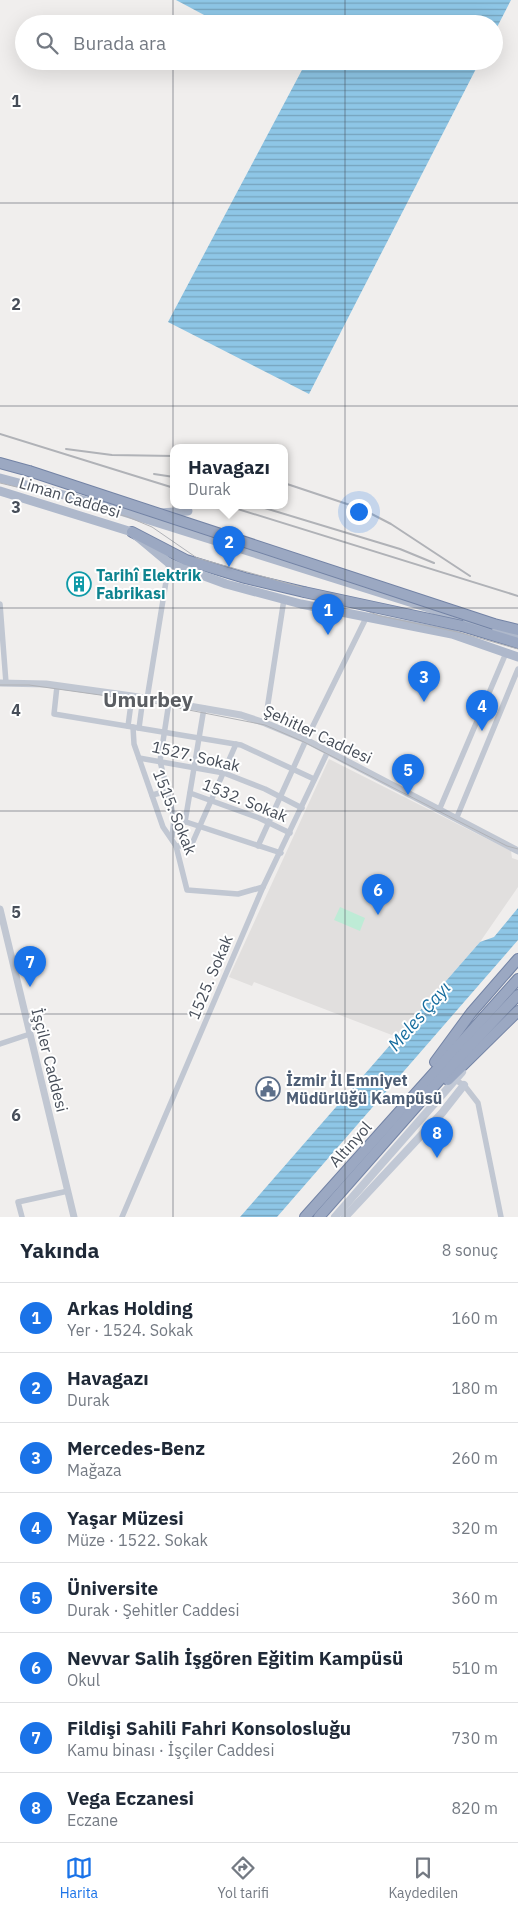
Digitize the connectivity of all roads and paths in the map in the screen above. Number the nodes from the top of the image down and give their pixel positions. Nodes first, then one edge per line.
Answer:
1 (0, 462) edge
2 (0, 478) edge
3 (0, 491) edge
4 (188, 511) dead end
5 (132, 515) junction
6 (132, 532) junction
7 (169, 563) junction
8 (284, 598) junction
9 (0, 604) edge
10 (366, 618) junction
11 (518, 630) edge
12 (518, 636) edge
13 (518, 643) edge
14 (506, 652) junction
15 (518, 657) edge
16 (518, 669) edge
17 (3, 683) edge
18 (57, 686) junction
19 (132, 696) junction
20 (145, 698) junction
21 (169, 702) junction
22 (204, 708) junction
23 (265, 723) junction
24 (133, 727) junction
25 (164, 733) junction
26 (199, 738) junction
27 (306, 740) junction
28 (236, 744) junction
29 (328, 751) junction
30 (139, 758) junction
31 (160, 761) junction
32 (196, 767) junction
33 (293, 769) junction
34 (224, 773) junction
35 (314, 779) junction
36 (168, 790) junction
37 (190, 793) junction
38 (152, 795) junction
39 (280, 797) junction
40 (211, 801) junction
41 (302, 808) junction
42 (440, 808) junction
43 (457, 817) junction
44 (174, 818) junction
45 (185, 822) junction
46 (267, 824) junction
47 (199, 826) junction
48 (290, 833) junction
49 (172, 836) junction
50 (176, 846) junction
51 (258, 846) junction
52 (518, 851) edge
53 (281, 853) junction
54 (263, 887) junction
55 (0, 909) edge
56 (518, 960) edge
57 (518, 979) edge
58 (518, 995) edge
59 (518, 1010) edge
60 (30, 1034) junction
61 (490, 1040) junction
62 (0, 1044) edge
63 (455, 1080) junction
64 (464, 1085) junction
65 (412, 1097) junction
66 (408, 1118) junction
67 (68, 1191) junction
68 (22, 1217) edge
69 (74, 1217) edge
70 (122, 1217) edge
71 (305, 1217) edge
72 (320, 1217) edge
73 (334, 1217) edge
74 (346, 1217) edge
75 (501, 1217) edge

1 - 11 highway, bridge
2 - 5 main road
3 - 6 main road, Liman Caddesi
4 - 5 main road
5 - 12 main road
6 - 7 main road
6 - 13 highway, bridge
7 - 8 main road
7 - 20 street
8 - 10 main road
8 - 23 street
9 - 17 street
10 - 14 main road
10 - 27 street
14 - 15 main road
14 - 42 street
16 - 43 street
17 - 18 street, Şehitler Caddesi
18 - 19 street, Şehitler Caddesi
18 - 24 street
19 - 20 street, Şehitler Caddesi
19 - 24 street, 1515. Sokak
20 - 21 street, Şehitler Caddesi
20 - 24 street
21 - 22 street, Şehitler Caddesi
21 - 25 street
22 - 23 street, Şehitler Caddesi
22 - 26 street
23 - 27 street, Şehitler Caddesi
24 - 25 street
24 - 30 street, 1515. Sokak
25 - 26 street
25 - 31 street
26 - 28 street
26 - 32 street
27 - 29 street, Şehitler Caddesi
27 - 33 street
28 - 33 street
28 - 34 street
29 - 35 street, 1525. Sokak
29 - 42 street, Şehitler Caddesi
30 - 31 street, 1527. Sokak
30 - 38 street, 1515. Sokak
31 - 32 street, 1527. Sokak
31 - 36 street
32 - 34 street, 1527. Sokak
32 - 37 street
33 - 35 street
33 - 39 street
34 - 39 street, 1527. Sokak
34 - 40 street
35 - 41 street, 1525. Sokak
36 - 38 street
36 - 44 street
37 - 40 street, 1532. Sokak
37 - 45 street
38 - 49 street, 1515. Sokak
39 - 41 street, 1527. Sokak
39 - 46 street
40 - 46 street, 1532. Sokak
40 - 47 street
41 - 48 street, 1525. Sokak
42 - 43 street, Şehitler Caddesi
43 - 52 street, Şehitler Caddesi
44 - 45 street
44 - 49 street
45 - 47 street
46 - 48 street, 1532. Sokak
46 - 51 street
47 - 50 street
47 - 51 street
48 - 53 street, 1525. Sokak
49 - 50 street, 1515. Sokak
50 - 54 street, 1515. Sokak
51 - 53 street
53 - 54 street, 1525. Sokak
54 - 70 street, 1525. Sokak
55 - 60 street, İşçiler Caddesi
56 - 65 highway
57 - 65 highway, Altınyol
58 - 66 highway, Altınyol
59 - 61 highway
60 - 62 street
60 - 67 street, İşçiler Caddesi
61 - 63 main road
61 - 66 highway
63 - 64 street
63 - 73 main road
64 - 74 main road
64 - 75 street
65 - 71 highway, Altınyol
66 - 72 highway, Altınyol
67 - 68 street
67 - 69 street, İşçiler Caddesi

